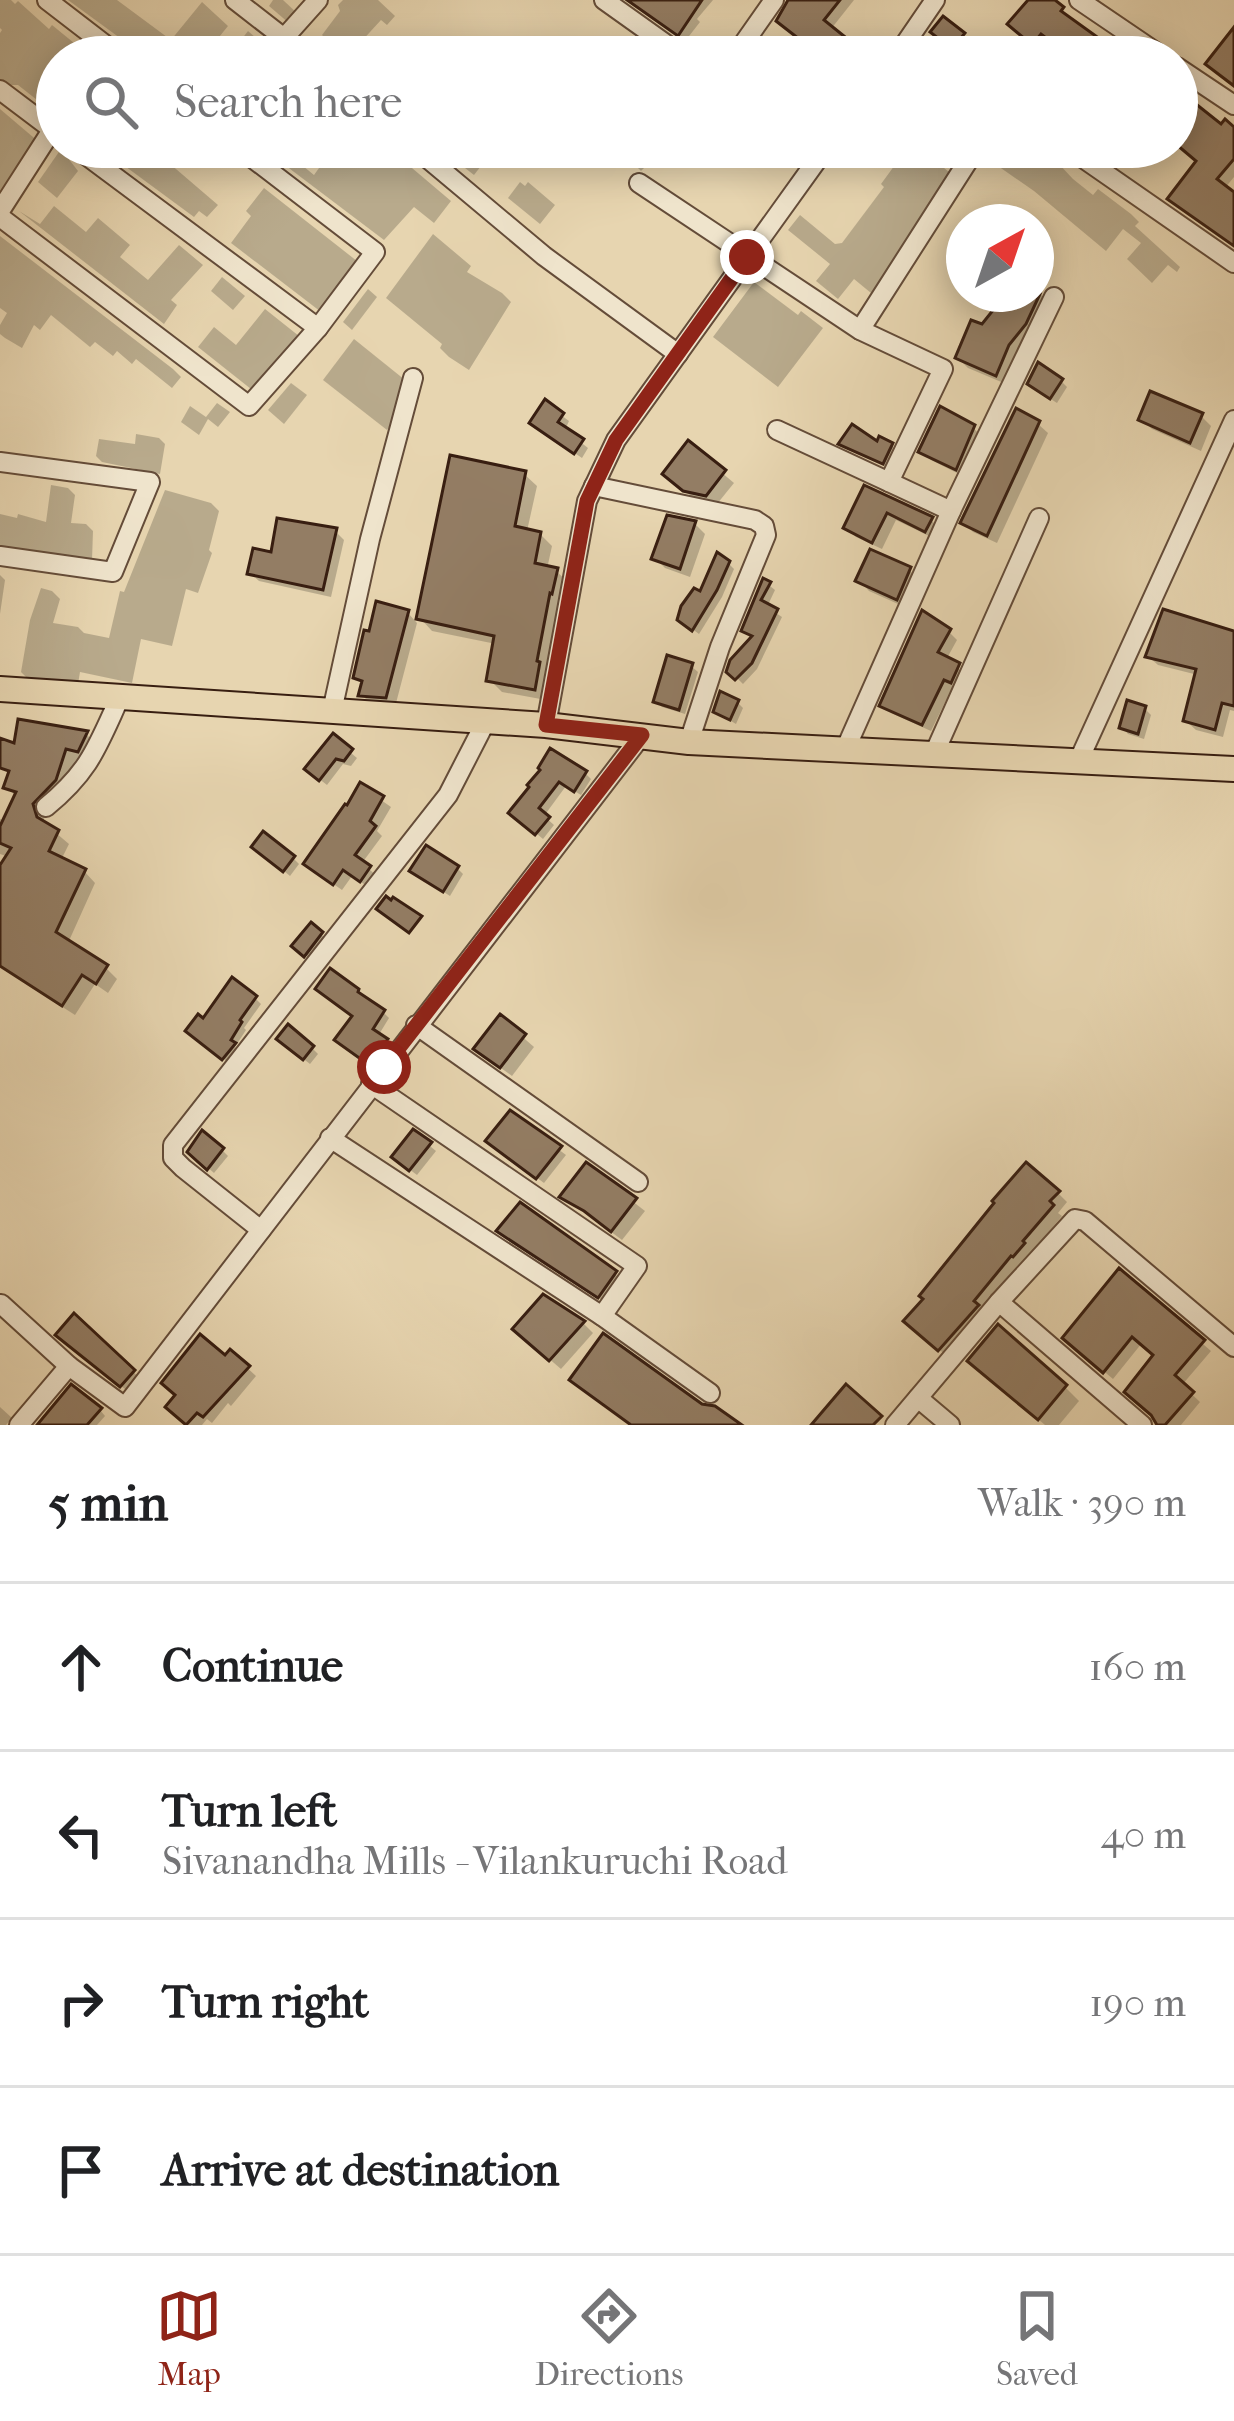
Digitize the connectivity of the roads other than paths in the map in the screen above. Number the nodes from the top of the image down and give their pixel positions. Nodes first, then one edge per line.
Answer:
1 (47, 0) edge
2 (235, 0) edge
3 (318, 0) edge
4 (774, 0) edge
5 (935, 0) edge
6 (1079, 0) edge
7 (617, 4) edge
8 (94, 36) edge
9 (281, 36) edge
10 (286, 36) edge
11 (658, 36) edge
12 (749, 36) edge
13 (911, 36) edge
14 (1132, 36) edge
15 (1198, 81) edge
16 (0, 90) edge
17 (1234, 105) edge
18 (36, 117) edge
19 (36, 160) edge
20 (103, 168) edge
21 (265, 168) edge
22 (439, 168) edge
23 (806, 168) edge
24 (964, 168) edge
25 (1096, 168) edge
26 (639, 183) dead end
27 (0, 214) edge
28 (747, 257) junction
29 (1234, 263) edge
30 (1047, 312) edge
31 (318, 328) junction
32 (860, 330) junction
33 (678, 353) junction
34 (412, 378) dead end
35 (1234, 420) edge
36 (777, 430) dead end
37 (0, 462) edge
38 (889, 482) junction
39 (594, 486) junction
40 (951, 512) junction
41 (1039, 518) dead end
42 (0, 556) edge
43 (0, 689) edge
44 (120, 697) junction
45 (332, 711) junction
46 (486, 721) junction
47 (546, 725) junction
48 (642, 735) junction
49 (689, 742) junction
50 (845, 750) junction
51 (934, 754) junction
52 (1078, 762) junction
53 (1234, 769) edge
54 (46, 807) dead end
55 (416, 1025) junction
56 (371, 1084) junction
57 (330, 1138) junction
58 (638, 1182) dead end
59 (261, 1230) junction
60 (999, 1302) junction
61 (2, 1304) edge
62 (602, 1316) junction
63 (1234, 1346) edge
64 (69, 1366) junction
65 (710, 1393) dead end
66 (918, 1398) junction
67 (19, 1425) edge
68 (895, 1425) edge
69 (950, 1425) edge
70 (1142, 1425) edge

1 - 8 street
2 - 9 street
3 - 10 street
4 - 12 street
5 - 13 street
6 - 14 street
7 - 11 street
15 - 17 street
16 - 18 street
19 - 27 street
20 - 31 street
21 - 31 street
22 - 33 street
23 - 28 street
24 - 32 street
25 - 29 street
26 - 28 street
27 - 31 street
28 - 32 street
28 - 33 street
30 - 40 street
32 - 38 street
33 - 39 street
34 - 45 street
35 - 52 street
36 - 38 street
37 - 42 street
38 - 40 street
39 - 47 street
39 - 49 street
40 - 50 street
41 - 51 street
43 - 44 main road
44 - 45 main road
44 - 54 street
45 - 46 main road
46 - 47 main road
46 - 59 street
47 - 48 main road
48 - 49 main road
48 - 55 street
49 - 50 main road
50 - 51 main road
51 - 52 main road
52 - 53 main road
55 - 56 street
55 - 58 street
56 - 57 street
56 - 62 street
57 - 59 street
57 - 62 street
59 - 64 street
60 - 63 street
60 - 66 street
60 - 70 street
61 - 64 street
62 - 65 street
64 - 67 street
66 - 68 street
66 - 69 street

